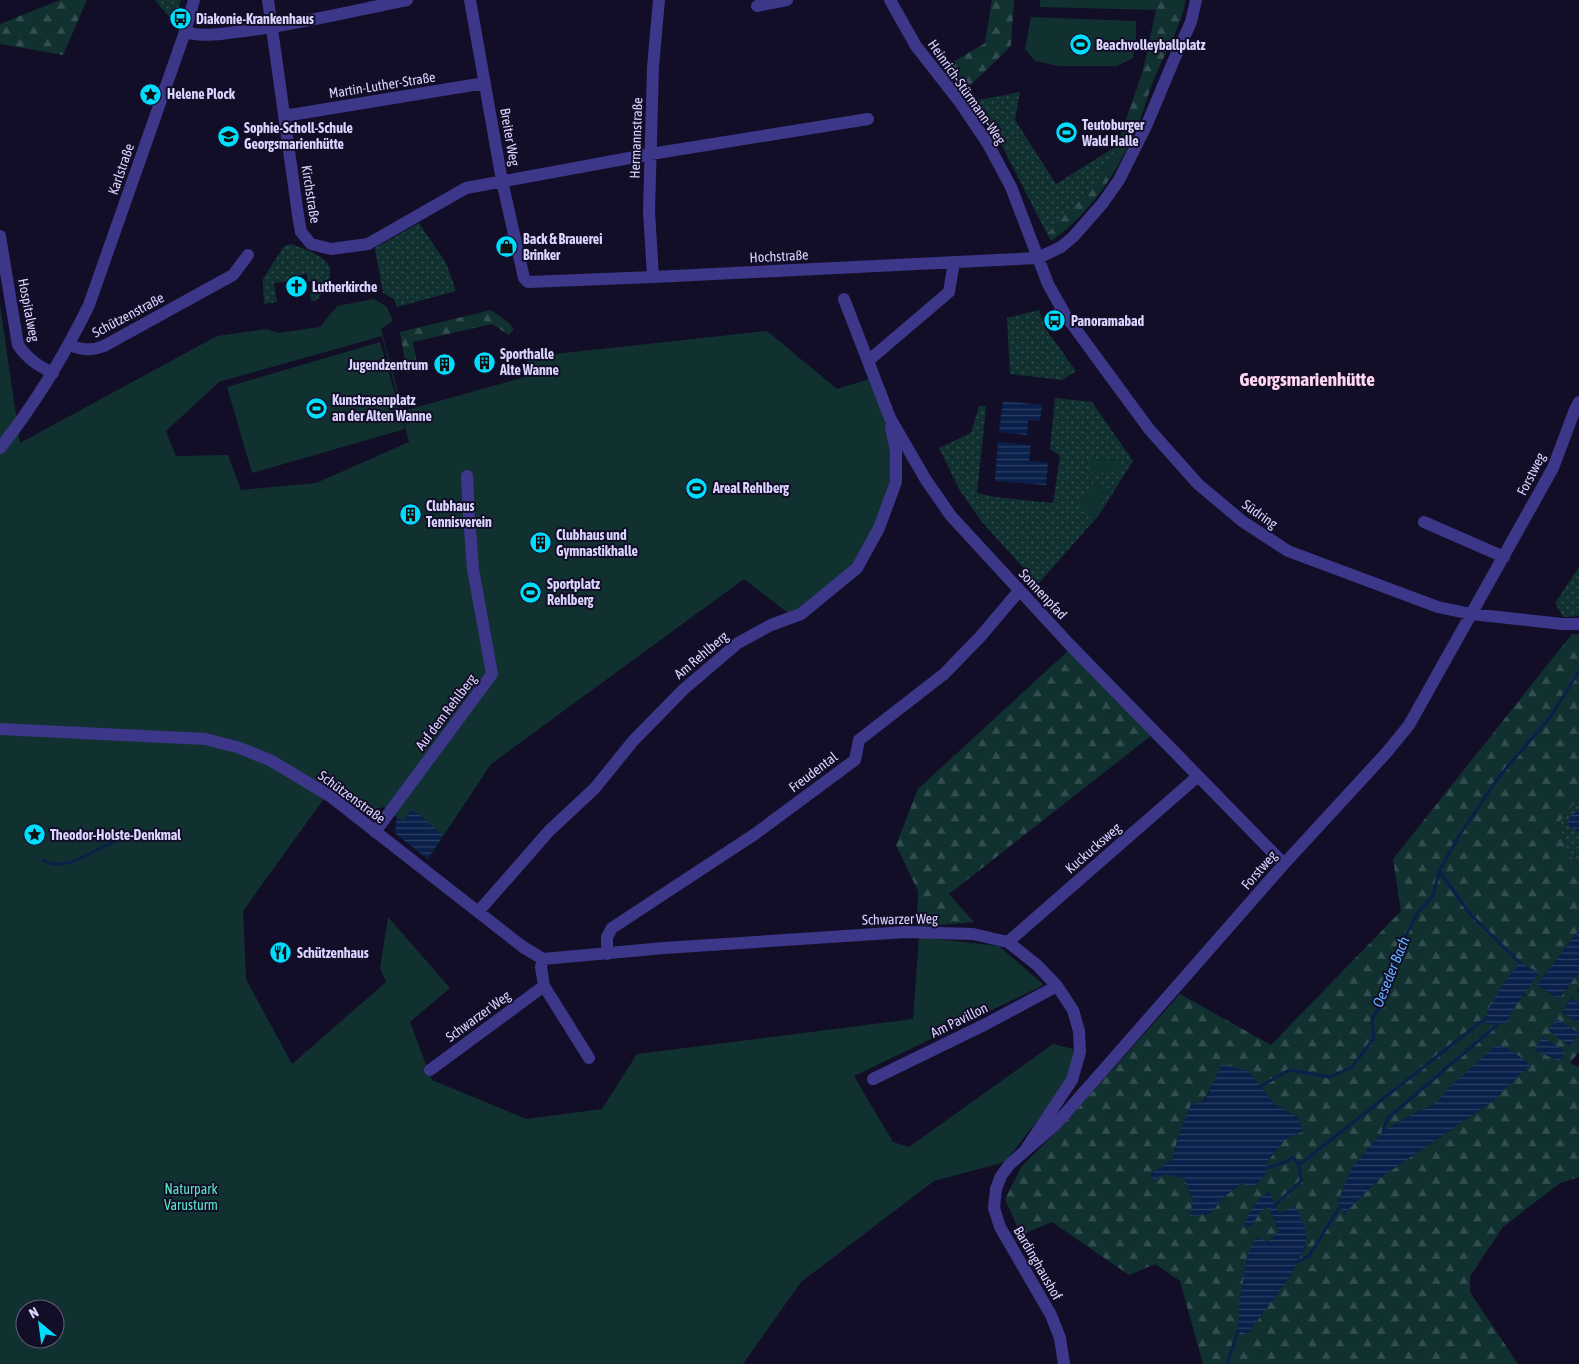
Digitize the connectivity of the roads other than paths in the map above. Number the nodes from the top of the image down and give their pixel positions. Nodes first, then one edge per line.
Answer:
1 (194, 0) edge
2 (268, 0) edge
3 (407, 0) edge
4 (470, 0) edge
5 (659, 0) edge
6 (787, 0) edge
7 (890, 0) edge
8 (1196, 0) edge
9 (757, 6) dead end
10 (271, 28) junction
11 (185, 32) junction
12 (485, 83) junction
13 (284, 116) junction
14 (868, 119) dead end
15 (651, 154) junction
16 (502, 181) junction
17 (0, 236) edge
18 (248, 255) dead end
19 (1038, 258) junction
20 (954, 262) junction
21 (653, 277) junction
22 (524, 278) joint
23 (844, 299) dead end
24 (70, 345) junction
25 (868, 360) junction
26 (54, 373) junction
27 (1579, 402) edge
28 (890, 418) junction
29 (0, 448) edge
30 (467, 476) dead end
31 (1424, 522) dead end
32 (1504, 557) junction
33 (1019, 591) junction
34 (1471, 614) junction
35 (1579, 624) edge
36 (0, 729) edge
37 (1198, 776) junction
38 (375, 832) junction
39 (1284, 864) junction
40 (478, 912) junction
41 (1008, 942) junction
42 (607, 954) junction
43 (543, 959) junction
44 (544, 986) junction
45 (1057, 986) junction
46 (589, 1058) dead end
47 (430, 1070) dead end
48 (873, 1079) dead end
49 (1026, 1149) junction
50 (1001, 1176) joint
51 (1064, 1364) edge

1 - 11 street, Karlstraße
2 - 10 street, Kirchstraße
3 - 10 street
4 - 12 street, Breiter Weg
5 - 15 street, Hermannstraße
6 - 9 street
7 - 19 street, Heinrich-Stürmann-Weg
8 - 19 street
10 - 11 street
10 - 13 street, Kirchstraße
11 - 24 street, Karlstraße
12 - 13 street, Martin-Luther-Straße
12 - 16 street, Breiter Weg
13 - 16 street, Kirchstraße
14 - 15 street, Kirchstraße
15 - 16 street, Kirchstraße
15 - 21 street, Hermannstraße
16 - 22 street, Breiter Weg
17 - 26 street, Hospitalweg
18 - 24 street, Schützenstraße
19 - 20 street, Hochstraße
19 - 34 street, Südring
20 - 21 street, Hochstraße
20 - 25 street
21 - 22 street, Hochstraße
23 - 25 street, Sonnenpfad
24 - 26 street
25 - 28 street, Sonnenpfad
26 - 29 street
27 - 32 street, Forstweg
28 - 33 street, Sonnenpfad
28 - 40 street, Am Rehlberg
30 - 38 street, Auf dem Rehlberg
31 - 32 street
32 - 34 street, Forstweg
33 - 37 street, Sonnenpfad
33 - 42 street, Freudental
34 - 35 street, Südring
34 - 39 street, Forstweg
36 - 38 street, Schützenstraße
37 - 39 street, Sonnenpfad
37 - 41 street, Kuckucksweg
38 - 40 street, Schützenstraße
39 - 49 street, Forstweg
40 - 43 street, Schützenstraße
41 - 42 street, Schwarzer Weg
41 - 45 street, Schwarzer Weg
42 - 43 street, Schwarzer Weg
43 - 44 street
44 - 46 street
44 - 47 street, Schwarzer Weg
45 - 48 street, Am Pavillon
45 - 49 street, Schwarzer Weg
49 - 50 street, Forstweg
50 - 51 street, Bardinghaushof

